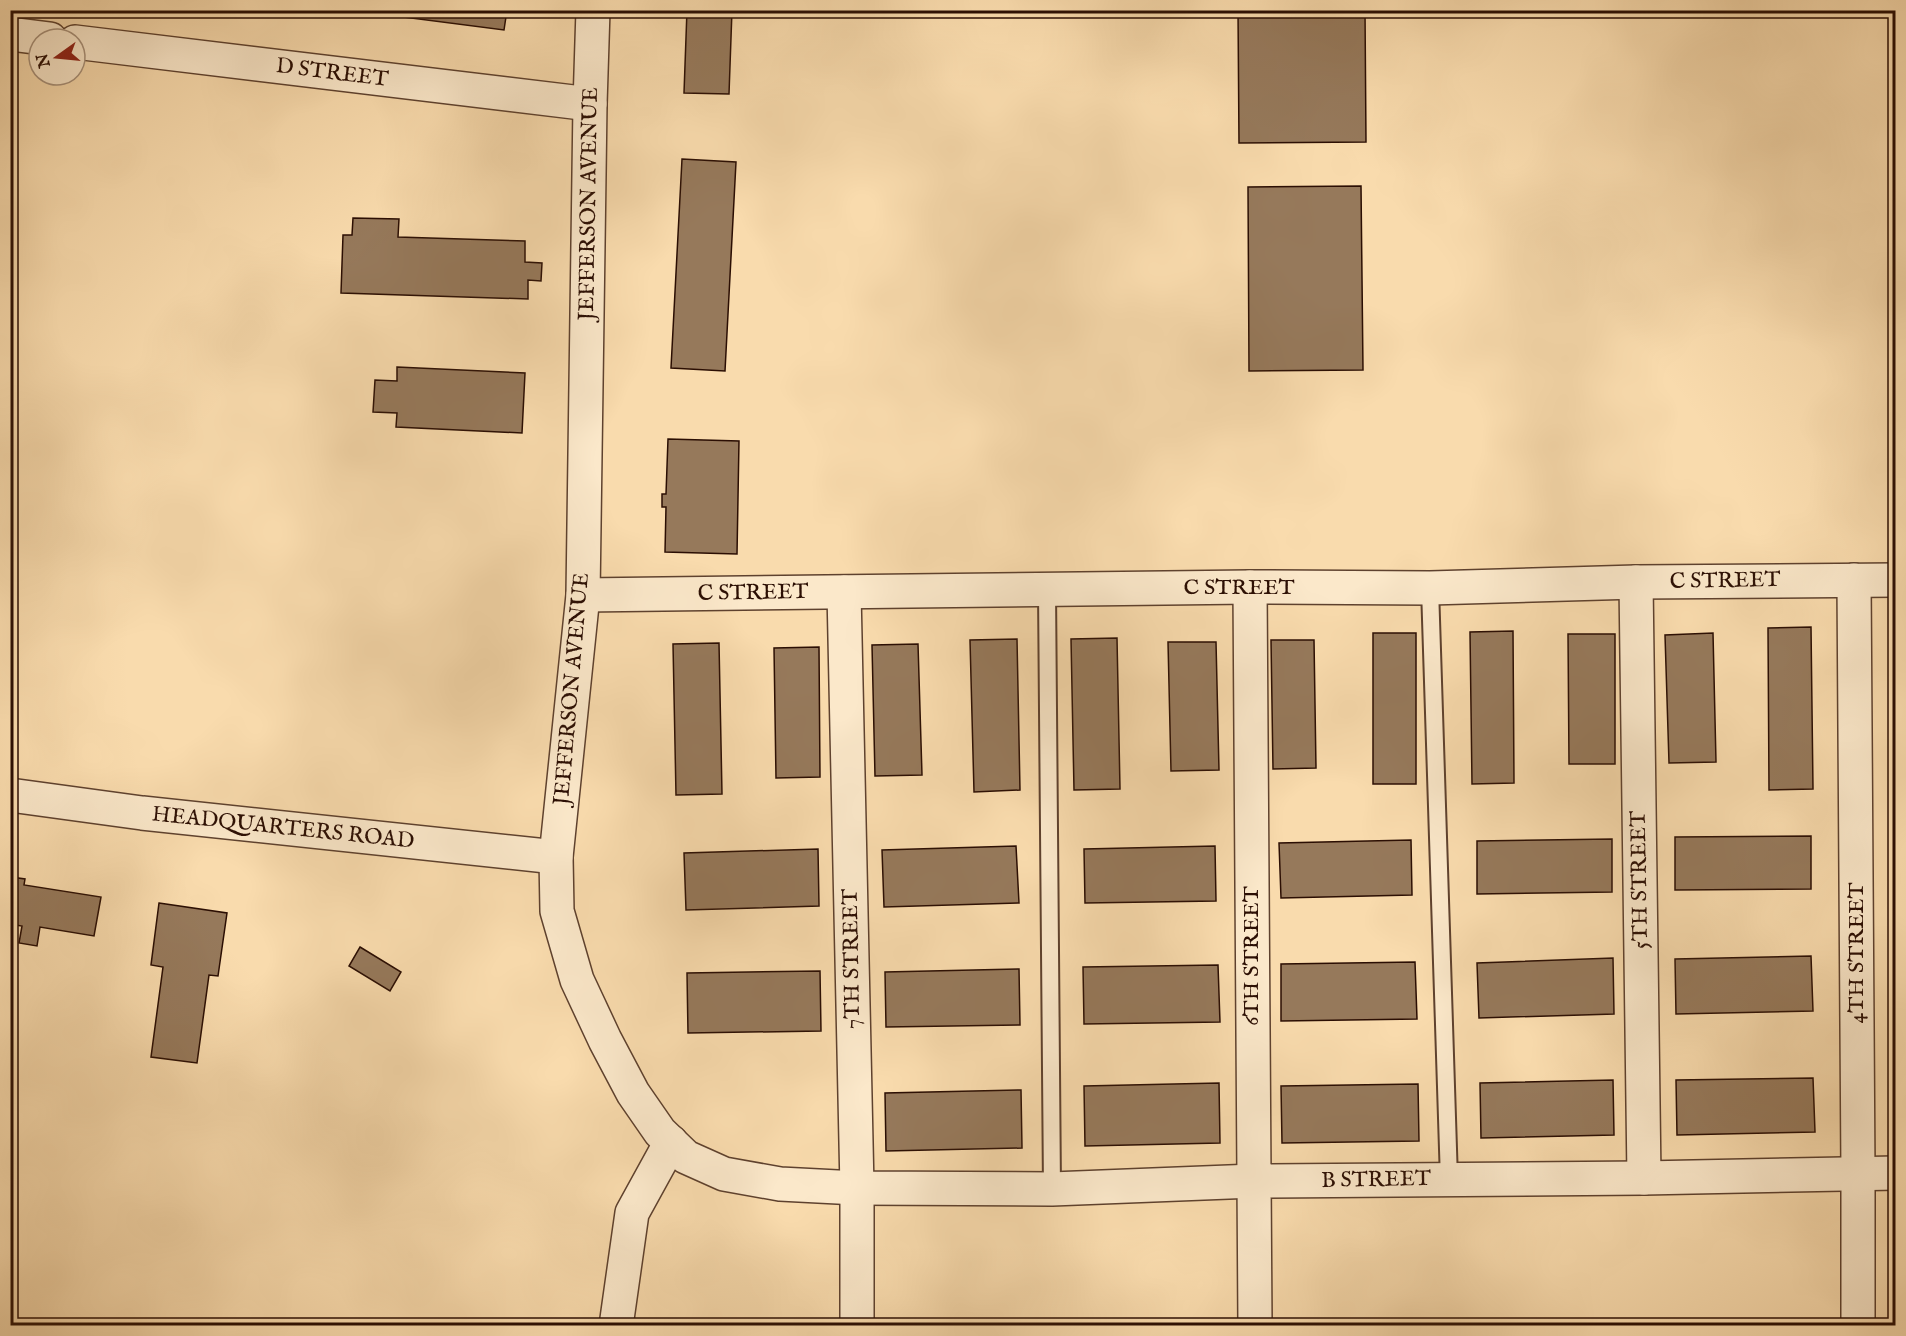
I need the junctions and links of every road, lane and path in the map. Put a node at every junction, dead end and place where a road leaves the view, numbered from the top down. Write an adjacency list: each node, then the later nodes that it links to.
1 (593, 10): 5 (street, JEFFERSON AVENUE)
2 (10, 34): 3 (street)
3 (27, 36)
4 (87, 43): 5 (street, D STREET)
5 (590, 104): 13 (street, JEFFERSON AVENUE)
6 (1896, 579): 7 (street, C STREET)
7 (1854, 580): 8 (street, C STREET); 17 (street, 4TH STREET)
8 (1636, 582): 10 (street, C STREET); 19 (street, 5TH STREET)
9 (1250, 587): 10 (street, C STREET); 11 (street, C STREET); 21 (street, 6TH STREET)
10 (1430, 588): 20 (lane)
11 (1047, 590): 12 (street, C STREET); 23 (lane)
12 (844, 592): 13 (street, C STREET); 22 (street, 7TH STREET)
13 (583, 595): 15 (street, JEFFERSON AVENUE)
14 (10, 795): 15 (street, HEADQUARTERS ROAD)
15 (556, 857): 16 (street, JEFFERSON AVENUE)
16 (671, 1142): 22 (street, JEFFERSON AVENUE); 24 (street)
17 (1858, 1173): 18 (street, B STREET); 19 (street, B STREET); 27 (street, 4TH STREET)
18 (1896, 1173)
19 (1644, 1178): 20 (street, B STREET)
20 (1449, 1180): 21 (street, B STREET)
21 (1254, 1181): 23 (street, B STREET); 26 (street, 6TH STREET)
22 (856, 1188): 23 (street, B STREET); 25 (street, 7TH STREET)
23 (1052, 1189)
24 (616, 1326)
25 (856, 1326)
26 (1255, 1326)
27 (1858, 1326)

